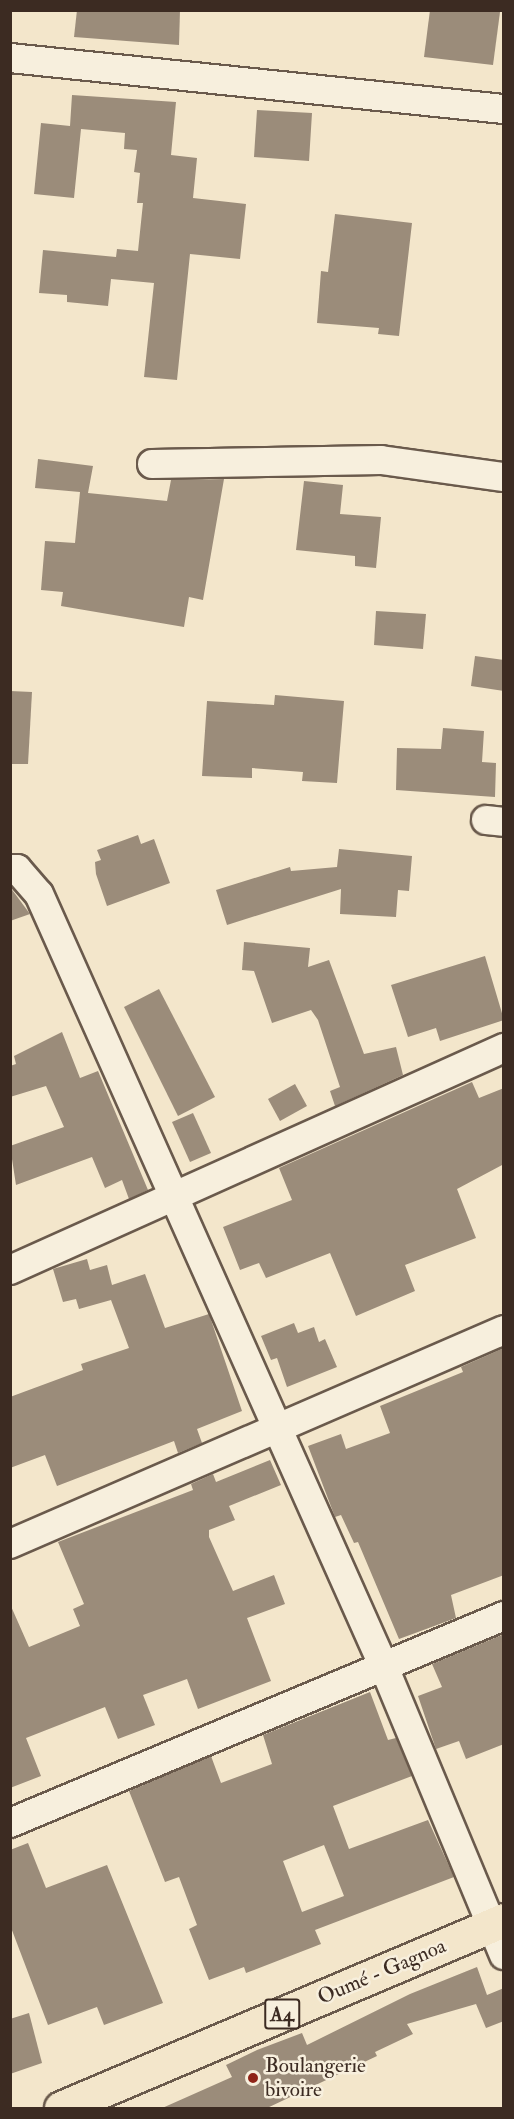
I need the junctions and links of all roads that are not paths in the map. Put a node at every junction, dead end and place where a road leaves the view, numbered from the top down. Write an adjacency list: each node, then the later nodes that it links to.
1 (10, 58): 2 (street)
2 (504, 109)
3 (152, 464): 4 (street)
4 (504, 477)
5 (10, 869): 7 (street)
6 (504, 1047): 7 (street)
7 (174, 1194): 8 (street); 10 (street)
8 (10, 1270)
9 (504, 1330): 10 (street)
10 (274, 1428): 11 (street); 13 (street)
11 (10, 1545)
12 (504, 1616): 13 (street)
13 (384, 1667): 14 (street); 15 (street)
14 (10, 1823)
15 (497, 1923): 16 (street); 17 (main road, Oumé - Gagnoa / A4)
16 (504, 1956)
17 (61, 2109)

